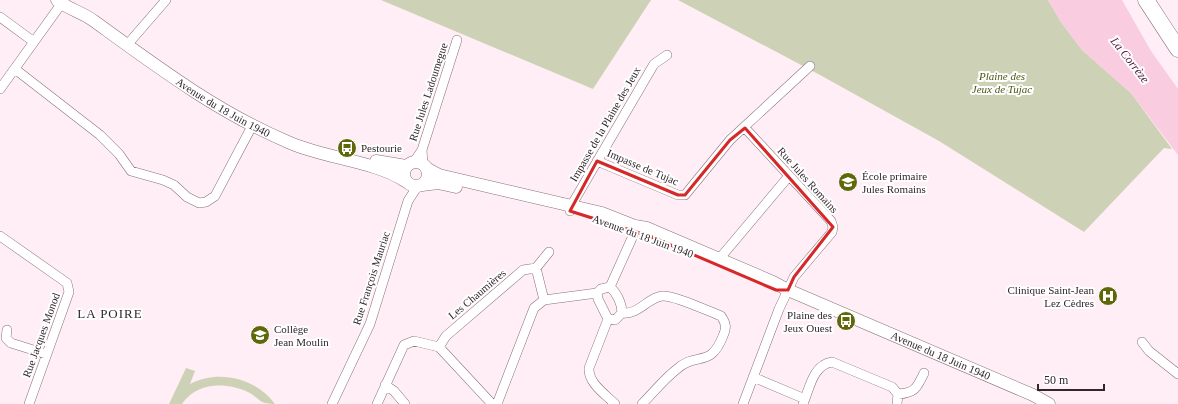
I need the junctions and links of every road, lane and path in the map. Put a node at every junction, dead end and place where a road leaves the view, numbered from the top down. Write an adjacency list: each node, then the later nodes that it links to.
1 (166, 0): 7 (street)
2 (1146, 0): 8 (highway)
3 (64, 1): 6 (street); 7 (street, Avenue du 18 Juin 1940)
4 (0, 17): 6 (street)
5 (457, 40): 16 (street, Rue Jules Ladoumegue)
6 (34, 42): 11 (street)
7 (129, 42): 13 (street, Avenue du 18 Juin 1940); 16 (street, Avenue du 18 Juin 1940)
8 (1178, 49)
9 (667, 55): 15 (street, Impasse de la Plaine des Jeux)
10 (810, 66): 14 (street)
11 (15, 69): 12 (street); 13 (street)
12 (0, 89)
13 (252, 126): 18 (street, Avenue du 18 Juin 1940)
14 (745, 128): 15 (street, Impasse de Tujac); 17 (street, Rue Jules Romains)
15 (597, 161): 19 (street, Impasse de la Plaine des Jeux)
16 (417, 165): 18 (street); 18 (street); 19 (street, Avenue du 18 Juin 1940)
17 (789, 176): 23 (street); 26 (street, Rue Jules Romains)
18 (413, 184): 19 (street, Avenue du 18 Juin 1940); 42 (street, Rue François Mauriac)
19 (571, 208): 20 (street, Avenue du 18 Juin 1940)
20 (634, 230): 23 (street, Avenue du 18 Juin 1940); 25 (street); 26 (street, Avenue du 18 Juin 1940)
21 (0, 236): 34 (street, Rue Jacques Monod)
22 (549, 252): 24 (street)
23 (720, 258): 26 (street, Avenue du 18 Juin 1940)
24 (536, 268): 28 (street); 33 (street, Les Chaumières)
25 (610, 287): 27 (street); 29 (street)
26 (788, 290): 37 (street); 50 (street, Avenue du 18 Juin 1940)
27 (597, 293): 28 (street); 30 (street)
28 (544, 300): 46 (street)
29 (622, 313): 30 (street); 48 (street)
30 (608, 319): 47 (street)
31 (8, 330): 34 (street)
32 (1142, 342): 36 (street)
33 (440, 347): 38 (street); 45 (street)
34 (46, 354): 41 (street, Rue Jacques Monod)
35 (924, 374): 39 (street)
36 (1178, 374)
37 (753, 377): 40 (street); 49 (street)
38 (385, 385): 43 (street); 44 (street)
39 (898, 399): 40 (street)
40 (804, 401)
41 (29, 404)
42 (332, 404)
43 (377, 404)
44 (405, 404)
45 (492, 404)
46 (497, 404)
47 (615, 404)
48 (642, 404)
49 (743, 404)
50 (1049, 404)

